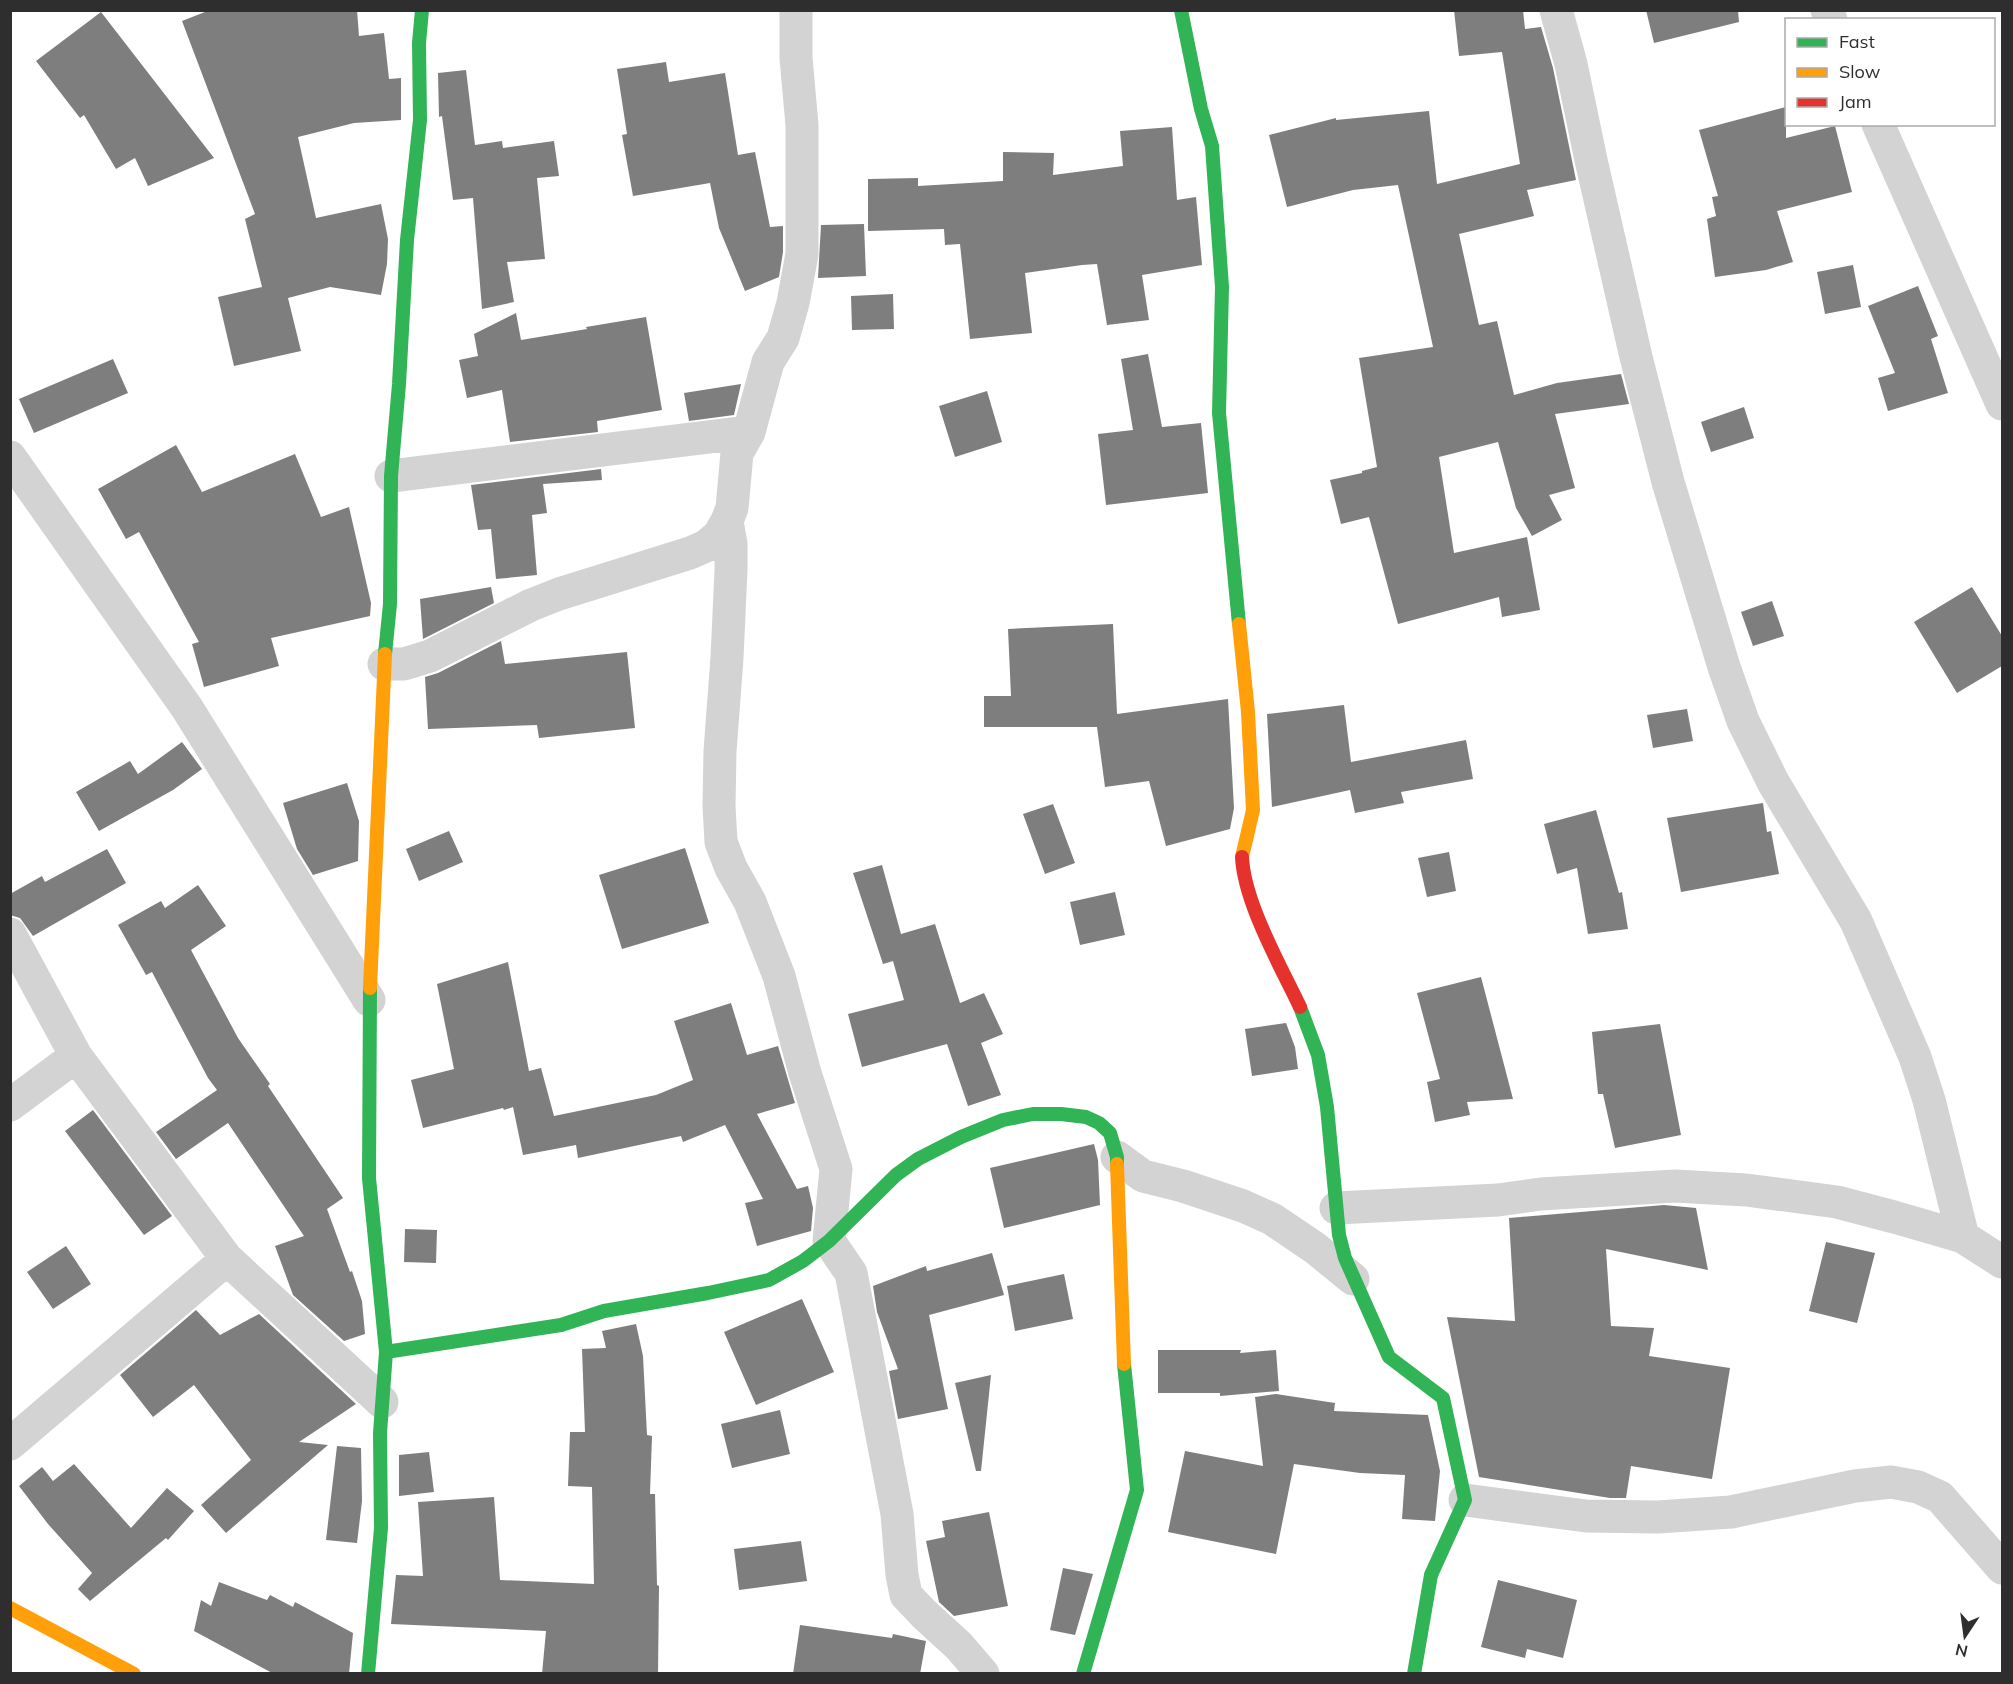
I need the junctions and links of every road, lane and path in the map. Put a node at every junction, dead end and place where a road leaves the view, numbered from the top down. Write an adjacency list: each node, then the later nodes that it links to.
1 (422, 10): 9 (main road)
2 (796, 10): 7 (street)
3 (1180, 10): 17 (main road)
4 (1556, 10): 18 (street)
5 (1879, 126): 6 (street)
6 (2002, 404)
7 (749, 432): 9 (street); 10 (street)
8 (10, 457): 13 (street)
9 (391, 476): 11 (main road)
10 (727, 521): 11 (street); 19 (street)
11 (384, 664): 13 (main road)
12 (10, 934): 14 (street)
13 (369, 1000): 23 (main road)
14 (76, 1056): 15 (street); 20 (street)
15 (10, 1105)
16 (1117, 1157): 19 (main road); 22 (street); 32 (main road)
17 (1336, 1208): 18 (street); 22 (main road)
18 (1964, 1237): 21 (street)
19 (829, 1241): 23 (main road); 31 (street)
20 (227, 1259): 24 (street); 25 (street)
21 (2002, 1262)
22 (1353, 1279): 26 (main road)
23 (386, 1352): 24 (main road)
24 (381, 1402): 30 (main road)
25 (10, 1444)
26 (1465, 1500): 27 (street); 33 (main road)
27 (2002, 1568)
28 (10, 1608): 29 (main road)
29 (134, 1674)
30 (369, 1674)
31 (983, 1674)
32 (1083, 1674)
33 (1414, 1674)

